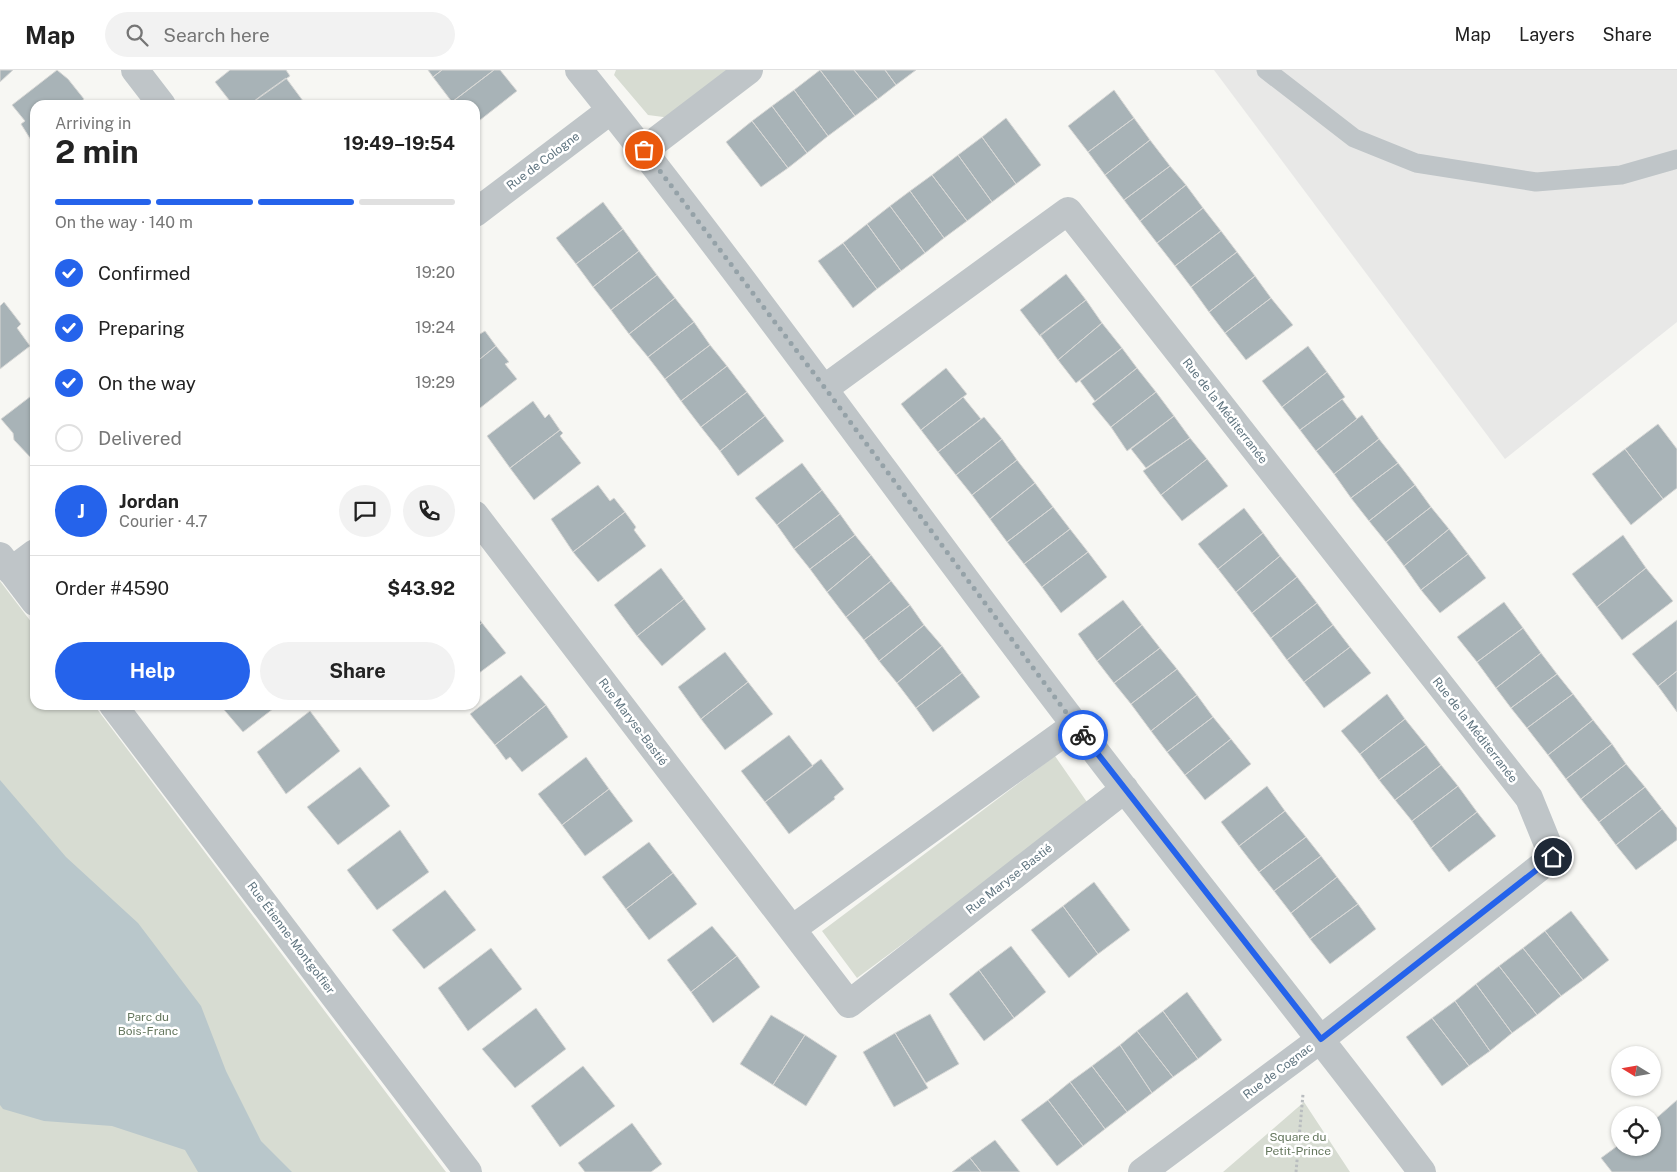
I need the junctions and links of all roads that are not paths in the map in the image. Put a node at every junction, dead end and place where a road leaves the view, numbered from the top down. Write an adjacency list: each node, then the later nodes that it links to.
1 (135, 70): 5 (street)
2 (579, 70): 6 (street)
3 (749, 70): 7 (street)
4 (1266, 70): 8 (lane)
5 (158, 100)
6 (611, 110): 7 (street); 9 (street, Rue de Cologne)
7 (644, 150): 10 (street)
8 (1677, 159)
9 (480, 210)
10 (825, 388): 16 (street); 18 (street, Rue de la Méditerranée)
11 (480, 522): 19 (street, Rue Maryse-Bastié)
12 (30, 555): 13 (street)
13 (6, 564): 14 (street)
14 (30, 595)
15 (117, 710): 21 (street, Rue Étienne-Montgolfier)
16 (1075, 725): 17 (street); 19 (street)
17 (1125, 789): 19 (street, Rue Maryse-Bastié); 20 (street)
18 (1553, 857): 20 (street, Rue de Cognac)
19 (792, 929)
20 (1321, 1039): 22 (street, Rue de Cognac); 23 (street)
21 (468, 1172)
22 (1142, 1172)
23 (1422, 1172)

